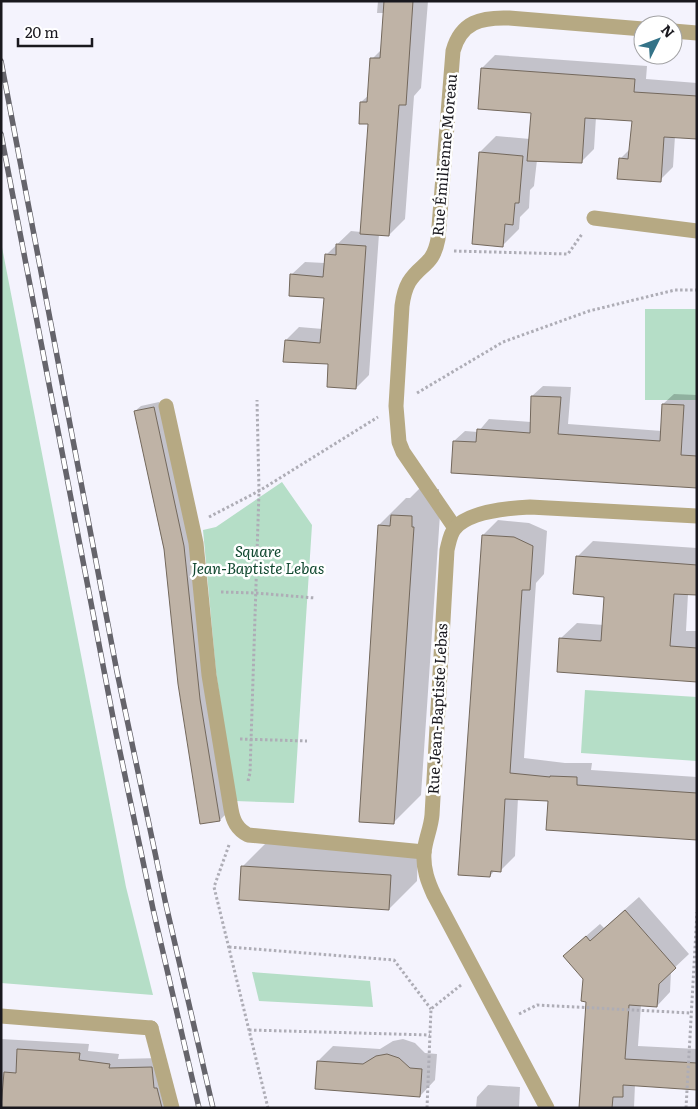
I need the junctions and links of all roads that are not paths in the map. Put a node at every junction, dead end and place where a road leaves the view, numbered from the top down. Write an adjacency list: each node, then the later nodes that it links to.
1 (633, 28): 8 (street, Rue Émilienne Moreau)
2 (683, 32): 3 (street)
3 (697, 33)
4 (594, 218): 5 (street)
5 (697, 230)
6 (166, 406): 9 (street)
7 (697, 516): 8 (street)
8 (455, 528): 9 (street, Rue Jean-Baptiste Lebas)
9 (424, 852): 12 (street, Rue Jean-Baptiste Lebas)
10 (1, 1016): 11 (street)
11 (172, 1108)
12 (547, 1108)

